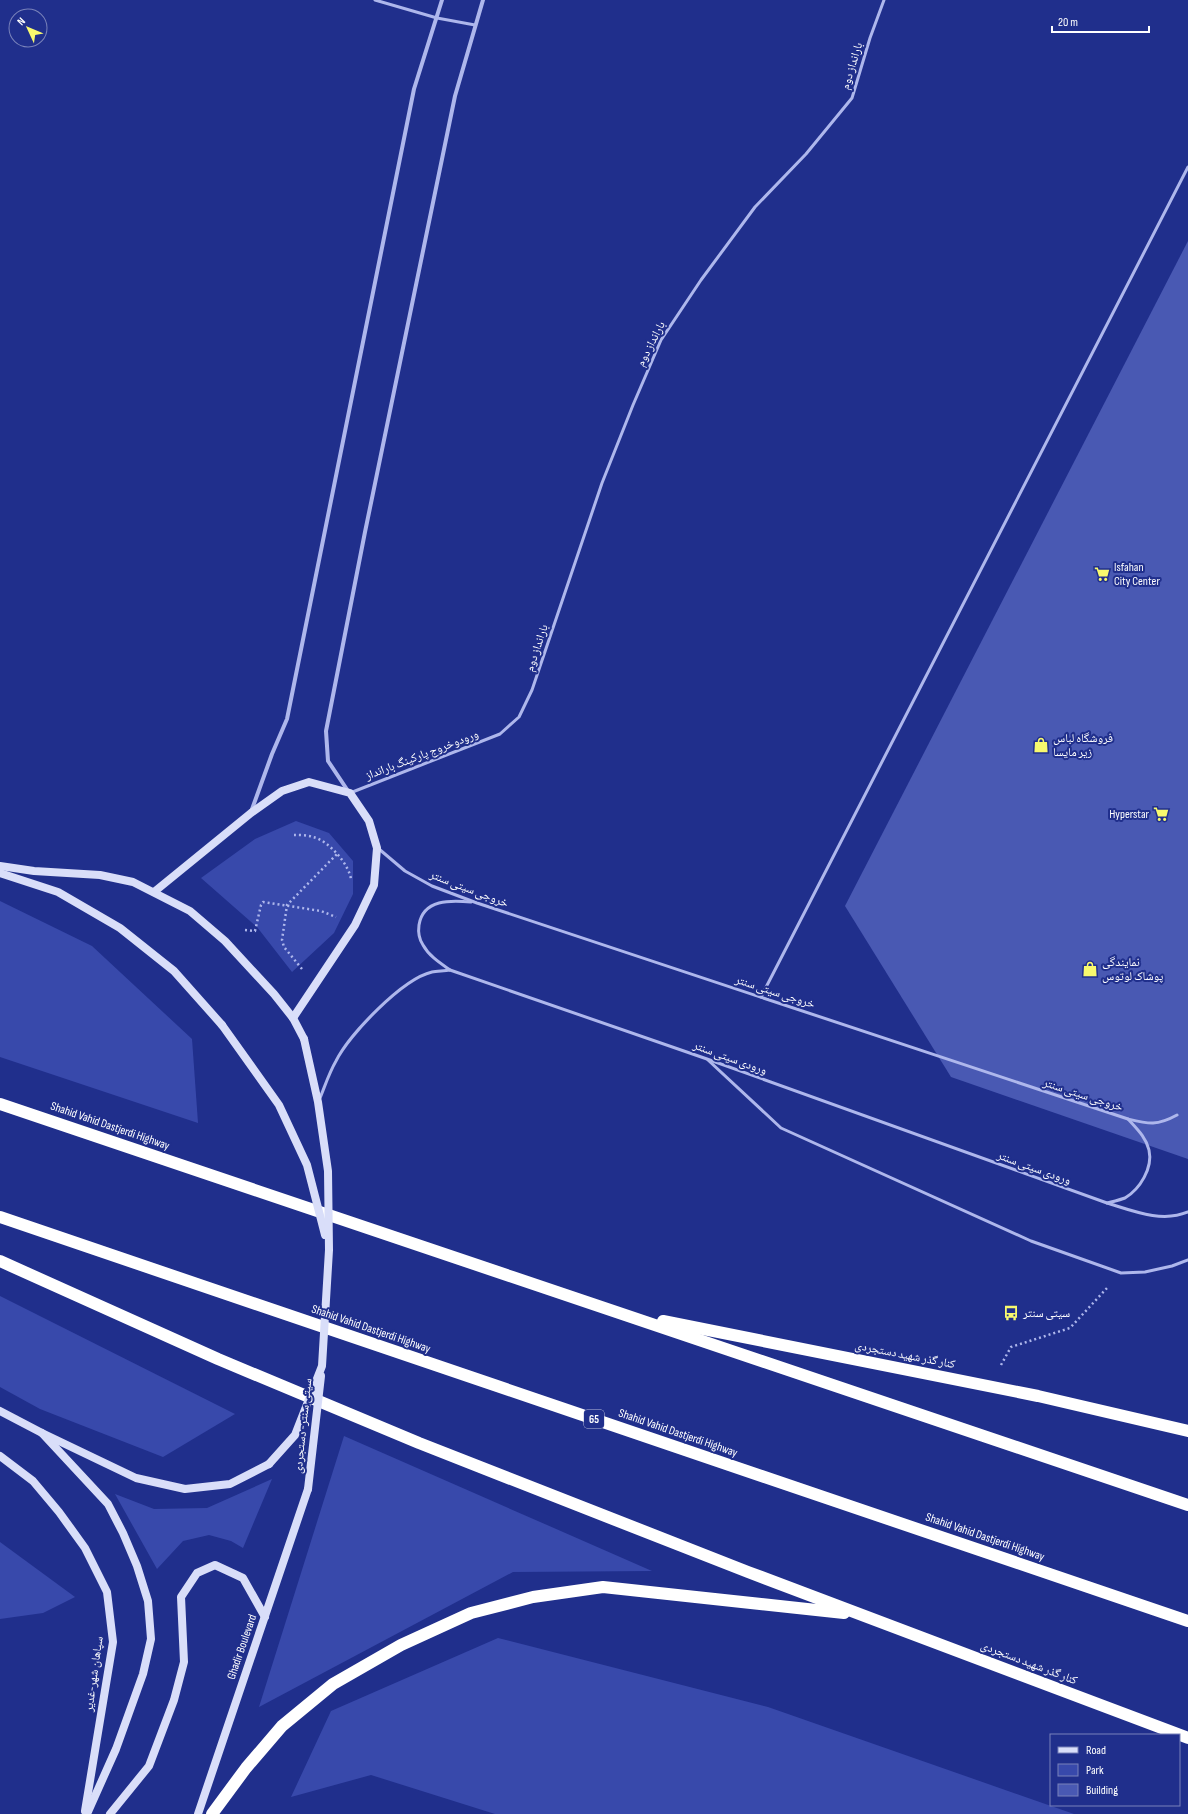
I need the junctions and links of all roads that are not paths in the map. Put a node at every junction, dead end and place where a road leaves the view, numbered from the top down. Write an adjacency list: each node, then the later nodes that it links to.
1 (375, 0): 5 (lane)
2 (442, 0): 5 (street)
3 (483, 0): 6 (street)
4 (884, 0): 8 (lane, بارانداز دوم)
5 (437, 18): 6 (lane); 10 (street)
6 (474, 25): 9 (street)
7 (1188, 167): 17 (lane)
8 (500, 734): 9 (lane, ورودوخروج پارکینگ بارانداز)
9 (350, 793): 10 (main road); 11 (main road)
10 (251, 812): 14 (main road)
11 (377, 848): 15 (lane, خروجی سیتی سنتر); 18 (main road)
12 (0, 866): 14 (main road)
13 (0, 873): 27 (main road, bridge)
14 (154, 892): 18 (main road)
15 (477, 903): 16 (lane); 17 (lane, خروجی سیتی سنتر)
16 (450, 970): 19 (lane, ورودی سیتی سنتر); 20 (lane, ورودی سیتی سنتر)
17 (761, 997): 23 (lane, خروجی سیتی سنتر)
18 (293, 1018): 20 (main road, bridge)
19 (707, 1059): 24 (lane, ورودی سیتی سنتر); 28 (lane)
20 (318, 1102): 27 (main road, bridge)
21 (0, 1104): 30 (highway, Shahid Vahid Dastjerdi Highway)
22 (1177, 1114): 23 (lane, خروجی سیتی سنتر)
23 (1128, 1119): 24 (lane)
24 (1107, 1203): 25 (lane, ورودی سیتی سنتر)
25 (1188, 1212)
26 (0, 1217): 40 (highway, Shahid Vahid Dastjerdi Highway / 65)
27 (329, 1250): 31 (main road, bridge)
28 (1188, 1260)
29 (0, 1261): 38 (highway)
30 (615, 1312): 33 (highway, کنار گذر شهید دستجردی); 37 (highway, Shahid Vahid Dastjerdi Highway)
31 (322, 1366): 34 (main road, bridge); 36 (main road, سیتی سنتر- دستجردی, bridge)
32 (0, 1411): 34 (main road)
33 (1188, 1431)
34 (42, 1433): 42 (main road)
35 (0, 1456): 42 (main road, سپاهان شهر-غدیر)
36 (308, 1489): 39 (main road, Ghadir Boulevard)
37 (1188, 1505)
38 (861, 1615): 41 (highway, کنار گذر شهید دستجردی); 45 (highway)
39 (265, 1618): 43 (main road); 44 (main road, Ghadir Boulevard)
40 (1188, 1621)
41 (1177, 1734)
42 (86, 1814)
43 (110, 1814)
44 (198, 1814)
45 (212, 1814)

